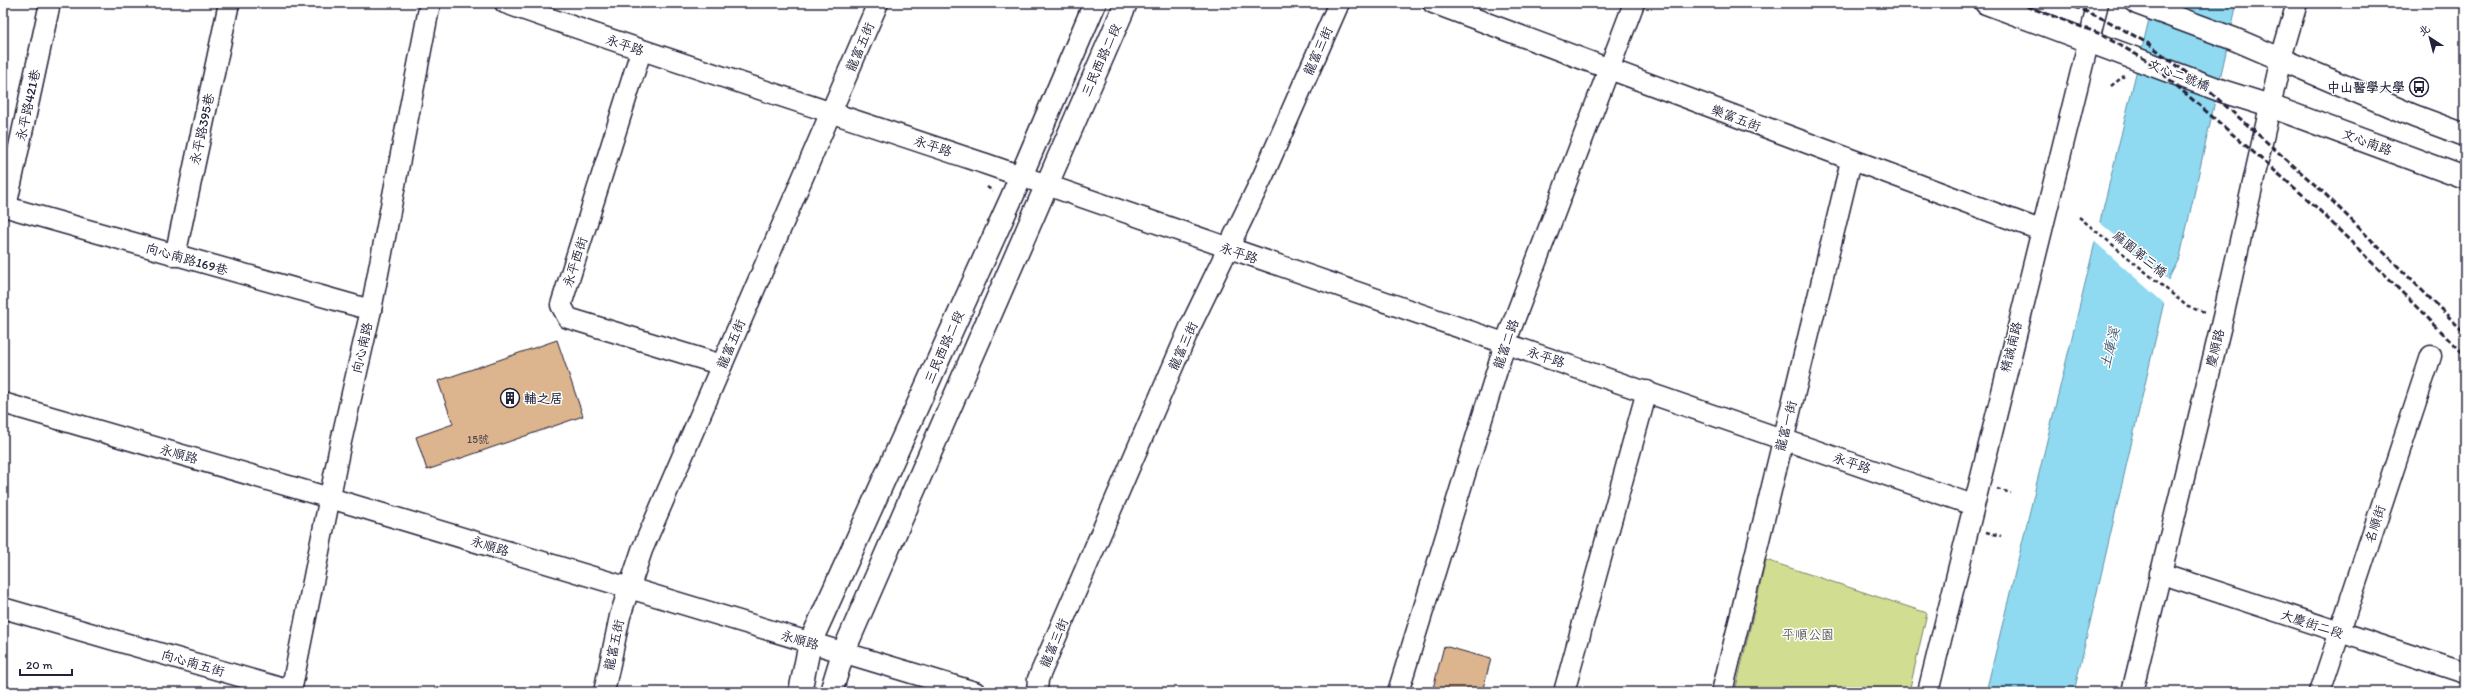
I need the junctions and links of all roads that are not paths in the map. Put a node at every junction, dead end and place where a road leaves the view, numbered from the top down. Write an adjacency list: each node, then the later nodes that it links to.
1 (50, 3): 26 (street, 永平路421巷)
2 (229, 3): 29 (street, 永平路395巷)
3 (430, 3): 30 (street, 向心南路)
4 (505, 3): 16 (street, 永平路)
5 (878, 3): 20 (street, 龍富五街)
6 (1095, 3): 23 (street, 三民西路二段)
7 (1126, 3): 25 (street, 三民西路二段)
8 (1339, 3): 28 (street, 龍富三街)
9 (1432, 3): 18 (street, 樂富五街)
10 (1634, 3): 18 (street, 龍富二路)
11 (1986, 3): 15 (street)
12 (2098, 3): 15 (street, 精誠南路)
13 (2137, 3): 17 (street)
14 (2297, 3): 17 (street, 慶順路)
15 (2089, 41): 19 (street, 文心二號橋); 27 (street, 精誠南路)
16 (641, 51): 20 (street, 永平路); 33 (street, 永平西街)
17 (2281, 58): 19 (street, 慶順路); 21 (street)
18 (1609, 70): 22 (street, 樂富五街); 31 (street, 龍富二路)
19 (2270, 106): 24 (street, 文心南路); 39 (street, 慶順路)
20 (832, 112): 23 (street, 永平路); 33 (street, 龍富五街)
21 (2465, 135)
22 (1851, 161): 27 (street, 樂富五街); 36 (street, 龍富一街)
23 (1020, 176): 25 (street, 永平路); 43 (street, 三民西路二段)
24 (2465, 178)
25 (1045, 186): 28 (street, 永平路); 44 (street, 三民西路二段)
26 (5, 207): 29 (street, 向心南路169巷)
27 (2040, 230): 38 (street, 精誠南路)
28 (1227, 249): 31 (street, 永平路); 51 (street, 龍富三街)
29 (176, 256): 30 (street, 向心南路169巷)
30 (371, 310): 37 (street, 向心南路)
31 (1505, 344): 34 (street, 永平路); 52 (street, 龍富二路)
32 (2431, 356): 42 (street, 名順街)
33 (722, 365): 40 (street, 龍富五街)
34 (1647, 392): 36 (street, 永平路); 53 (street)
35 (3, 403): 37 (street, 永順路)
36 (1783, 439): 38 (street, 永平路); 54 (street, 龍富一街)
37 (330, 498): 40 (street, 永順路); 46 (street, 向心南路)
38 (1973, 505): 55 (street, 精誠南路)
39 (2160, 573): 42 (street, 大慶街二段); 56 (street, 慶順路)
40 (630, 589): 43 (street, 永順路); 47 (street, 龍富五街)
41 (3, 608): 46 (street, 向心南五街)
42 (2339, 633): 45 (street, 大慶街二段); 57 (street, 名順街)
43 (810, 643): 44 (street, 永順路); 48 (street, 三民西路二段)
44 (843, 653): 49 (street, 三民西路二段); 50 (street, 永順路)
45 (2465, 672)
46 (291, 691)
47 (604, 692)
48 (800, 692)
49 (831, 692)
50 (975, 692)
51 (1036, 692)
52 (1398, 692)
53 (1564, 692)
54 (1722, 692)
55 (1928, 692)
56 (2132, 692)
57 (2320, 692)

